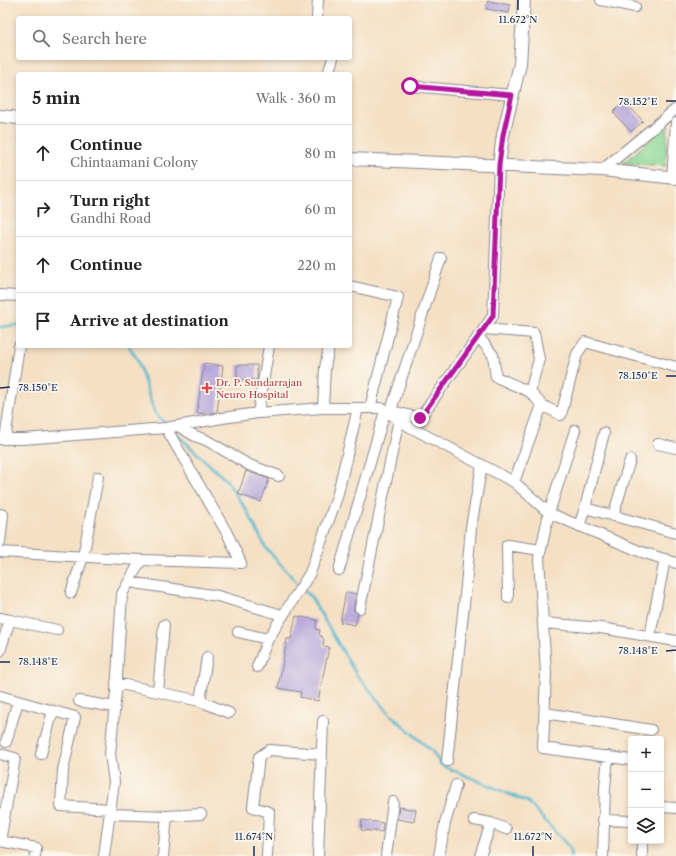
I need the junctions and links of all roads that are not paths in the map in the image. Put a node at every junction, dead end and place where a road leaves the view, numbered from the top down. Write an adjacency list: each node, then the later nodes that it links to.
1 (318, 0): 5 (street)
2 (524, 0): 9 (street)
3 (602, 0): 4 (street)
4 (635, 7)
5 (317, 16)
6 (333, 60): 7 (street)
7 (329, 72)
8 (410, 86): 9 (street)
9 (512, 95): 15 (street)
10 (676, 109): 16 (street)
11 (0, 116): 12 (street)
12 (16, 118)
13 (676, 123): 17 (street)
14 (352, 159): 15 (street)
15 (499, 165): 16 (street); 22 (street)
16 (602, 170): 17 (street)
17 (674, 178)
18 (441, 258): 32 (street)
19 (352, 286): 31 (street)
20 (0, 295): 21 (street)
21 (16, 296)
22 (481, 333): 27 (street); 27 (street); 32 (street)
23 (19, 348): 38 (street)
24 (269, 348): 33 (street)
25 (329, 348): 29 (street)
26 (676, 368): 28 (street)
27 (530, 392): 28 (street)
28 (542, 405): 45 (street)
29 (323, 408): 30 (street); 33 (street)
30 (358, 408): 31 (street); 64 (street)
31 (370, 408): 32 (street)
32 (385, 410): 34 (street); 59 (street)
33 (258, 413): 35 (street)
34 (398, 419): 42 (street); 63 (street)
35 (171, 427): 38 (street); 43 (street); 57 (street)
36 (575, 430): 47 (street)
37 (604, 433): 46 (street)
38 (2, 439)
39 (658, 444): 40 (street)
40 (676, 448)
41 (630, 460): 49 (street)
42 (482, 465): 45 (street); 94 (street)
43 (279, 476)
44 (98, 477): 55 (street)
45 (514, 482): 47 (street)
46 (585, 508): 49 (street); 50 (street)
47 (549, 513): 50 (street); 53 (street)
48 (0, 514): 52 (street)
49 (613, 516): 51 (street)
50 (579, 526): 56 (street)
51 (676, 533)
52 (0, 542)
53 (541, 550): 62 (street); 66 (street)
54 (0, 552): 55 (street)
55 (83, 557): 57 (street); 61 (street)
56 (665, 559): 58 (street); 70 (street)
57 (141, 560): 60 (street)
58 (676, 563)
59 (339, 570)
60 (129, 582): 64 (street); 76 (street)
61 (71, 593)
62 (508, 598)
63 (360, 608)
64 (282, 615): 71 (street)
65 (5, 619): 68 (street); 73 (street)
66 (543, 623): 70 (street); 85 (street)
67 (164, 625): 77 (street)
68 (57, 630)
69 (238, 632): 71 (street)
70 (650, 636): 72 (street)
71 (268, 639): 75 (street)
72 (676, 641)
73 (0, 651)
74 (207, 657): 81 (street)
75 (257, 667)
76 (116, 683): 77 (street); 82 (street)
77 (158, 692): 81 (street)
78 (0, 696): 79 (street)
79 (18, 701): 83 (street); 88 (street)
80 (79, 701): 82 (street)
81 (200, 701): 84 (street)
82 (114, 707): 99 (street)
83 (53, 711): 90 (street); 99 (street)
84 (229, 713)
85 (545, 713): 87 (street); 92 (street)
86 (323, 721): 91 (street)
87 (651, 730)
88 (6, 742)
89 (0, 754): 107 (street)
90 (41, 754)
91 (322, 754): 112 (street); 113 (street)
92 (608, 756): 93 (street); 103 (street)
93 (628, 759)
94 (447, 761)
95 (456, 786): 115 (street)
96 (393, 802): 114 (street)
97 (664, 807): 98 (street)
98 (676, 808)
99 (111, 811): 101 (street); 110 (street)
100 (200, 814): 101 (street)
101 (167, 816): 111 (street)
102 (474, 820): 105 (street)
103 (603, 820): 104 (street); 117 (street)
104 (628, 821)
105 (491, 823): 106 (street); 116 (street)
106 (506, 830)
107 (0, 841): 109 (street)
108 (642, 844): 118 (street)
109 (35, 856)
110 (104, 856)
111 (163, 856)
112 (266, 856)
113 (318, 856)
114 (386, 856)
115 (439, 856)
116 (480, 856)
117 (603, 856)
118 (642, 856)

